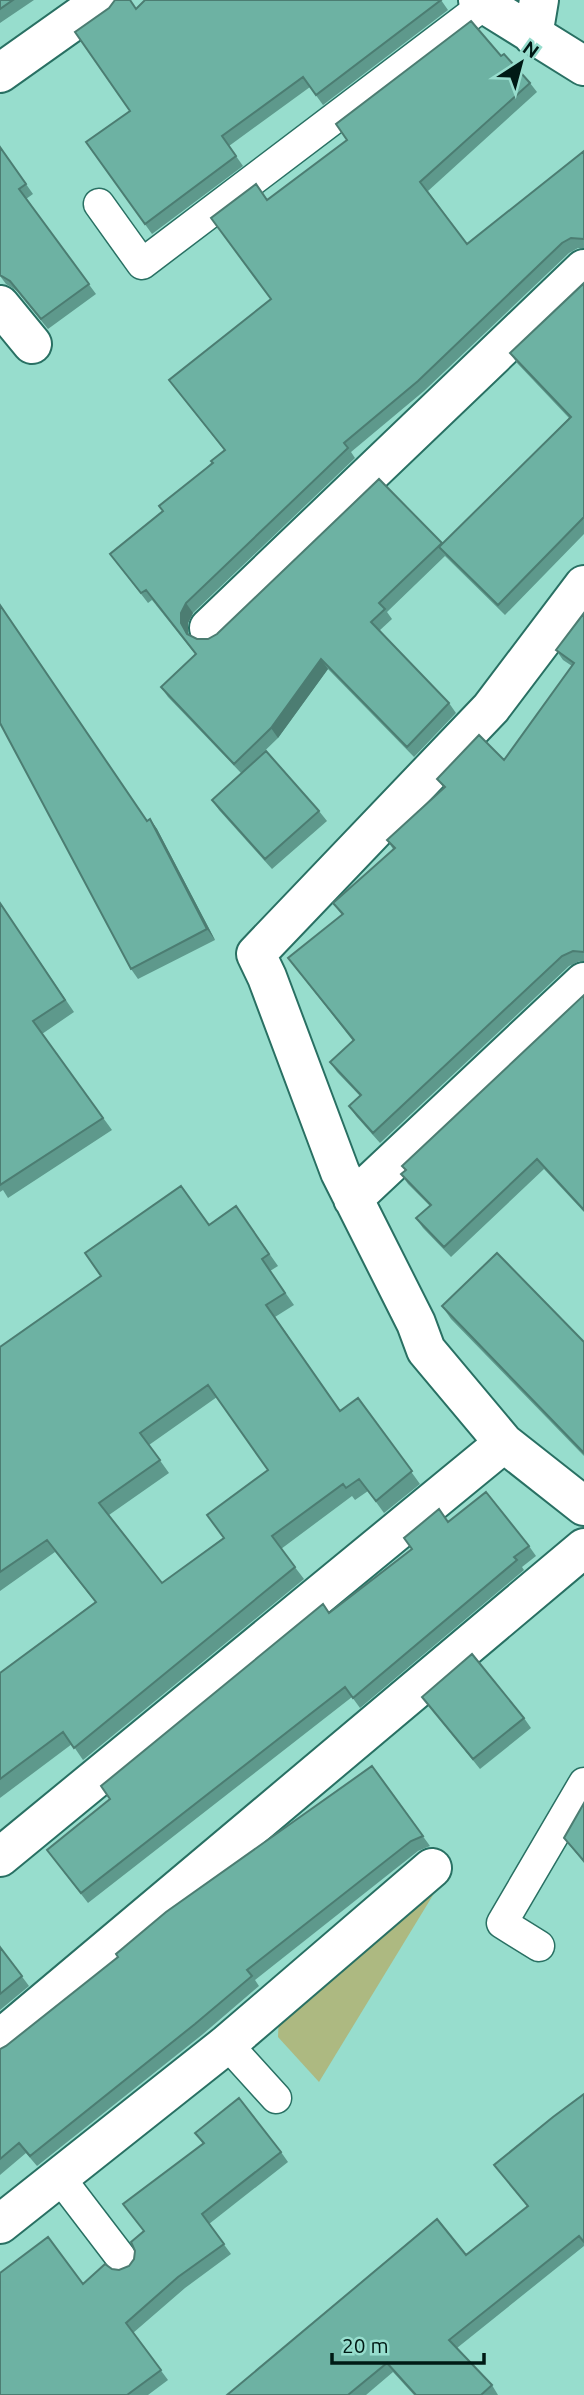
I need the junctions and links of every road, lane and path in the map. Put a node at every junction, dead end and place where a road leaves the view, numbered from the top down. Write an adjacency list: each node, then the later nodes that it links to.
1 (103, 0): 5 (street)
2 (481, 2): 3 (street); 6 (lane)
3 (536, 18): 4 (street)
4 (584, 66)
5 (0, 73)
6 (99, 204)
7 (584, 269): 11 (street)
8 (0, 306): 9 (street)
9 (32, 344)
10 (584, 585): 13 (street)
11 (209, 628)
12 (584, 982): 13 (street)
13 (353, 1199): 14 (street)
14 (504, 1443): 15 (street); 18 (street)
15 (584, 1506)
16 (584, 1548): 21 (street)
17 (584, 1783): 20 (lane)
18 (0, 1857)
19 (432, 1868): 22 (street)
20 (540, 1945)
21 (0, 2039)
22 (226, 2044): 23 (lane); 24 (street)
23 (276, 2098)
24 (60, 2178): 25 (street); 26 (lane)
25 (0, 2224)
26 (125, 2263)

